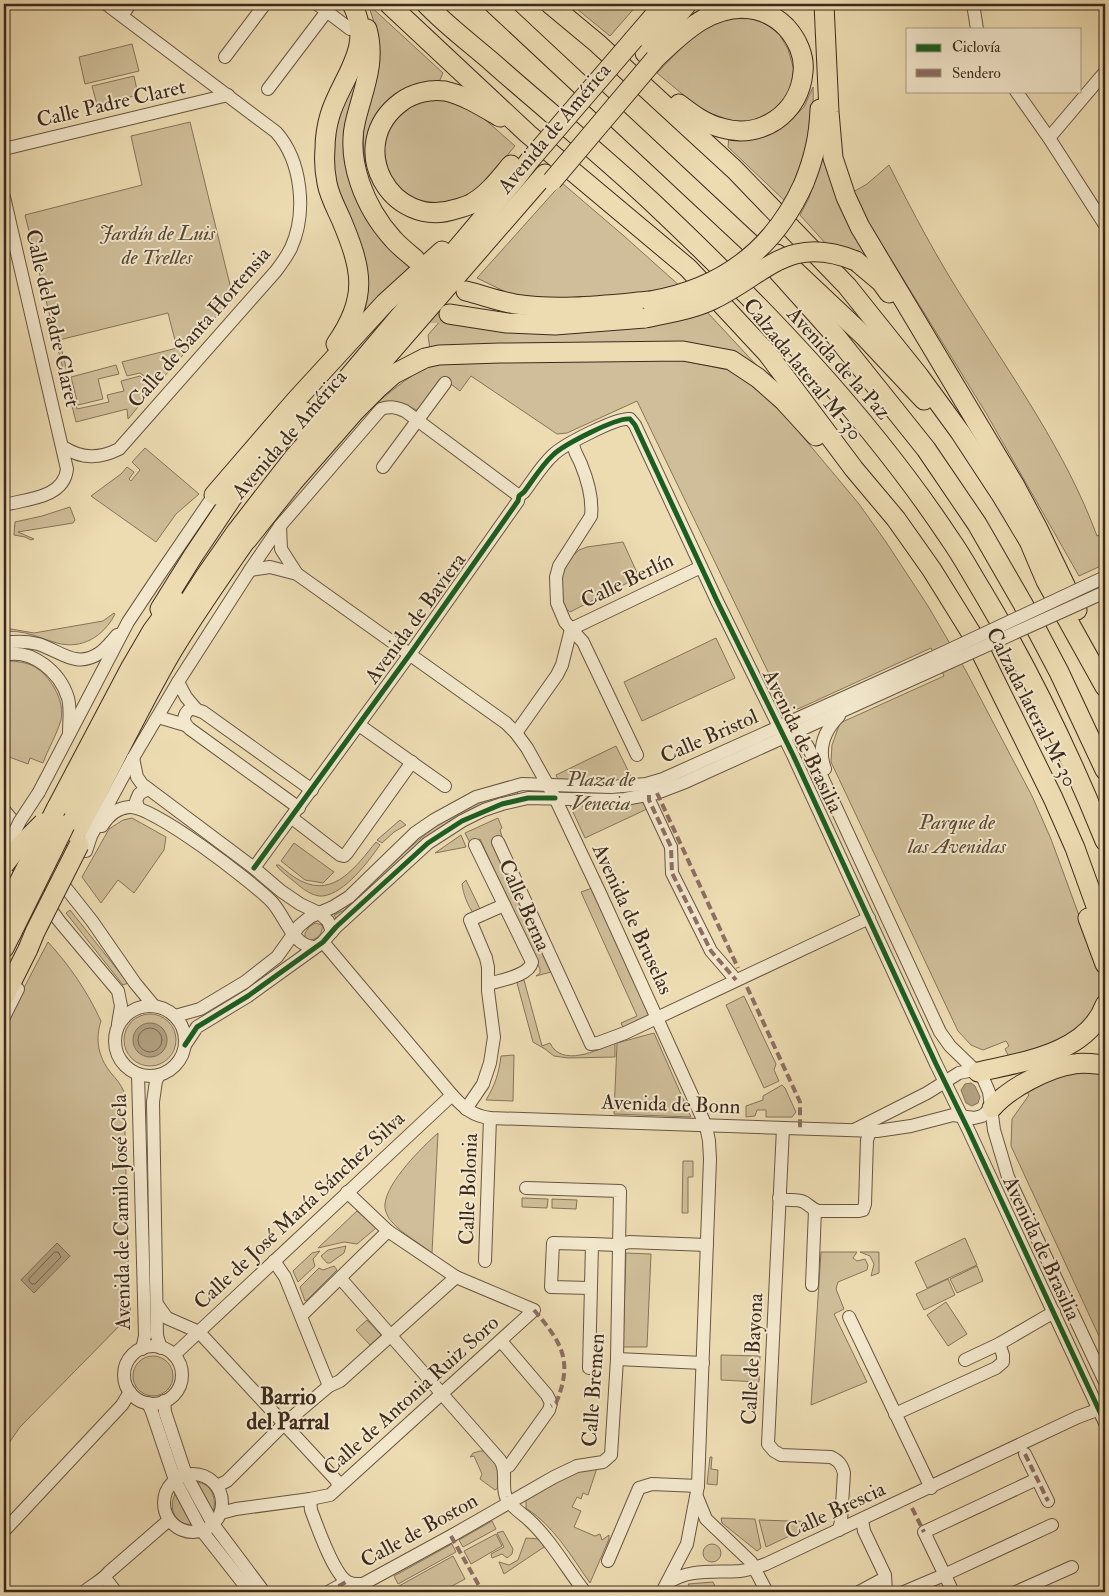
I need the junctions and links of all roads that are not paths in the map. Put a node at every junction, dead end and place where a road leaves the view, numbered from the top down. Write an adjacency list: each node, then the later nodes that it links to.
1 (106, 4): 16 (street, Calle de Santa Hortensia)
2 (130, 4): 16 (street)
3 (265, 4): 21 (street)
4 (352, 4): 39 (highway)
5 (360, 4): 33 (highway)
6 (391, 4): 29 (highway, Calzada lateral M-30)
7 (426, 4): 96 (highway, Avenida de la Paz)
8 (494, 4): 22 (highway, Avenida de la Paz)
9 (550, 4): 19 (highway)
10 (664, 4): 29 (highway, bridge)
11 (687, 4): 20 (highway, Avenida de América)
12 (708, 4): 20 (highway)
13 (973, 4): 17 (street)
14 (322, 7): 18 (street); 24 (street)
15 (817, 9): 35 (highway, bridge); 41 (highway)
16 (120, 13): 26 (street, Calle de Santa Hortensia)
17 (977, 28)
18 (350, 29)
19 (597, 43): 20 (highway); 59 (highway)
20 (651, 56): 30 (highway, Avenida de América, bridge); 30 (highway, Avenida de América)
21 (225, 57)
22 (557, 63): 59 (highway); 84 (highway, Avenida de la Paz)
23 (1105, 72): 27 (street)
24 (268, 89)
25 (1017, 92): 27 (street)
26 (228, 96): 28 (street, Calle Padre Claret); 45 (street, Calle de Santa Hortensia)
27 (1049, 138): 32 (street)
28 (4, 149)
29 (526, 153): 29 (highway); 39 (highway); 47 (highway, Calzada lateral M-30); 63 (highway, Avenida de América)
30 (548, 177): 40 (highway, Avenida de América)
31 (4, 197): 45 (street, Calle del Padre Claret)
32 (1105, 225)
33 (415, 259)
34 (466, 291): 35 (highway)
35 (647, 309): 36 (highway); 41 (highway, bridge)
36 (449, 314)
37 (373, 331): 63 (highway)
38 (445, 383): 43 (street)
39 (296, 400): 48 (highway)
40 (342, 408): 52 (highway); 95 (highway, Avenida de América)
41 (969, 409): 69 (highway)
42 (627, 418): 44 (street, Avenida de Baviera); 54 (street, Avenida de Brasilia)
43 (418, 420): 46 (street); 49 (street); 51 (street)
44 (573, 442): 49 (street, Avenida de Baviera); 62 (street, Calle Berlín)
45 (63, 447): 50 (street)
46 (383, 467)
47 (854, 469): 52 (highway); 67 (highway, Calzada lateral M-30)
48 (214, 495): 61 (street)
49 (519, 496): 65 (street, Avenida de Baviera)
50 (4, 505)
51 (280, 526): 53 (street); 56 (street)
52 (246, 540): 95 (highway)
53 (281, 549): 55 (street); 57 (street, Avenida de Bruselas)
54 (701, 567): 62 (street, Calle Berlín); 78 (street, Avenida de Brasilia)
55 (270, 568): 56 (street, Avenida de Bruselas); 57 (street, Avenida de Bruselas)
56 (250, 570): 70 (street)
57 (297, 574): 65 (street, Avenida de Bruselas)
58 (1105, 577): 68 (street, bridge)
59 (1046, 581): 69 (highway)
60 (1105, 592): 68 (street, bridge)
61 (128, 622): 64 (street); 80 (street)
62 (571, 629): 77 (street, Calle Berlín); 81 (street, Calle Bristol)
63 (152, 631): 95 (highway, Avenida de América)
64 (4, 643)
65 (410, 654): 75 (street, Avenida de Baviera); 77 (street, Avenida de Bruselas)
66 (4, 655): 80 (street)
67 (985, 662): 100 (highway, Calzada lateral M-30); 115 (highway)
68 (935, 663): 73 (street); 78 (street, Calle Bristol)
69 (1096, 668): 71 (highway)
70 (178, 682): 72 (street); 74 (street)
71 (1105, 687)
72 (196, 709): 76 (street); 88 (street)
73 (844, 711): 79 (street); 90 (street, Avenida de Brasilia)
74 (158, 717): 76 (street); 82 (street)
75 (359, 724): 83 (street); 88 (street, Avenida de Baviera)
76 (185, 725): 94 (street)
77 (516, 732): 85 (street, Avenida de Bruselas)
78 (781, 732): 79 (street, Avenida de Brasilia); 85 (street, Calle Bristol); 89 (street, Calle Bristol); 108 (street, Avenida de Brasilia)
79 (798, 732): 90 (street, Avenida de Brasilia)
80 (69, 734): 101 (street, bridge)
81 (637, 755)
82 (133, 758): 87 (street); 95 (street)
83 (412, 762): 86 (street); 94 (street)
84 (1105, 770)
85 (548, 784): 91 (street, Avenida de Bruselas); 107 (street, Calle Bristol)
86 (445, 786)
87 (148, 789): 92 (street); 103 (street)
88 (312, 790): 94 (street, Avenida de Baviera)
89 (649, 795): 91 (street, Calle Bristol); 117 (street, Calle Bristol)
90 (831, 796): 128 (street, Avenida de Brasilia)
91 (555, 798): 110 (street, Calle Bristol); 124 (street, Avenida de Bruselas)
92 (138, 808): 95 (street); 112 (street)
93 (4, 810): 121 (street)
94 (296, 813): 103 (street, Avenida de Baviera)
95 (72, 834): 102 (highway, bridge); 106 (highway, Avenida de América, bridge); 109 (street); 114 (highway, bridge)
96 (1105, 841)
97 (498, 842): 124 (street, Avenida de Bruselas)
98 (475, 845): 104 (street, Calle Berna)
99 (4, 847): 109 (street)
100 (1075, 848): 105 (highway); 111 (highway)
101 (4, 853)
102 (4, 865)
103 (254, 868): 107 (street)
104 (504, 905): 118 (street); 118 (street, Calle Berna)
105 (1105, 905)
106 (4, 912)
107 (319, 912): 110 (street); 112 (street)
108 (869, 918): 117 (street, Avenida de Bruselas); 131 (street, Avenida de Brasilia)
109 (54, 921): 114 (street, bridge); 125 (street)
110 (332, 932): 113 (street)
111 (1105, 932)
112 (294, 934): 113 (street); 123 (street)
113 (319, 944): 126 (street); 132 (street)
114 (20, 945): 116 (highway); 119 (highway); 122 (street)
115 (1105, 964)
116 (4, 972)
117 (736, 980): 124 (street, Avenida de Bruselas)
118 (488, 984): 134 (street)
119 (4, 997)
120 (1105, 1005): 128 (highway)
121 (154, 1006): 123 (street); 125 (street)
122 (4, 1016)
123 (175, 1016): 126 (street)
124 (657, 1017): 137 (street, Avenida de Bruselas)
125 (118, 1026): 129 (street)
126 (185, 1045): 130 (street)
127 (1105, 1066): 133 (highway)
128 (976, 1071): 131 (street); 133 (street)
129 (138, 1074): 130 (street); 164 (street, Avenida de Camilo José Cela)
130 (159, 1075): 155 (street, Avenida de Camilo José Cela)
131 (945, 1082): 135 (street); 139 (street, Avenida de Bonn)
132 (452, 1095): 134 (street); 142 (street, Calle de José María Sánchez Silva)
133 (992, 1108): 135 (street); 170 (street, Avenida de Brasilia)
134 (466, 1109): 136 (street, Avenida de Bonn)
135 (961, 1115): 140 (street, Avenida de Bonn); 156 (street, Avenida de Brasilia)
136 (490, 1118): 137 (street, Avenida de Bonn); 150 (street, Calle Bolonia)
137 (706, 1126): 138 (street, Avenida de Bonn); 148 (street, Avenida de Bruselas)
138 (783, 1128): 139 (street, Avenida de Bonn); 143 (street, Calle de Bayona)
139 (849, 1131): 140 (street, Avenida de Bonn)
140 (870, 1132): 144 (street)
141 (526, 1188): 147 (street, Calle Bremen)
142 (348, 1192): 145 (street); 149 (street, Calle de José María Sánchez Silva)
143 (779, 1198): 144 (street); 196 (street, Calle de Bayona)
144 (815, 1210): 153 (street)
145 (388, 1231): 151 (street); 152 (street)
146 (592, 1244): 147 (street); 154 (street); 154 (street)
147 (618, 1245): 148 (street); 166 (street, Calle Bremen)
148 (707, 1245): 168 (street, Avenida de Bruselas)
149 (274, 1261): 157 (street); 159 (street, Calle de José María Sánchez Silva)
150 (485, 1261)
151 (456, 1277): 160 (street); 161 (street, Calle de Antonia Ruiz Soro)
152 (341, 1279): 157 (street); 160 (street)
153 (812, 1285)
154 (590, 1288): 169 (street)
155 (157, 1304): 159 (street); 163 (street, Avenida de Camilo José Cela)
156 (1054, 1312): 162 (street); 176 (street, Avenida de Brasilia)
157 (302, 1315): 171 (street)
158 (849, 1316): 177 (street)
159 (199, 1332): 165 (street, Calle de José María Sánchez Silva); 179 (street)
160 (391, 1335): 171 (street); 173 (street)
161 (501, 1341): 173 (street, Calle de Antonia Ruiz Soro); 181 (street)
162 (998, 1344): 167 (street); 177 (street)
163 (161, 1348): 164 (street); 165 (street)
164 (142, 1349): 172 (street)
165 (174, 1355): 174 (street)
166 (617, 1359): 168 (street); 190 (street, Calle Bremen)
167 (965, 1360)
168 (703, 1363): 187 (street, Avenida de Bruselas)
169 (589, 1368)
170 (1105, 1382)
171 (329, 1386): 179 (street)
172 (130, 1392): 175 (street); 197 (street)
173 (443, 1393): 181 (street); 185 (street, Calle de Antonia Ruiz Soro)
174 (164, 1401): 175 (street); 182 (street)
175 (148, 1403): 182 (street)
176 (1102, 1408): 178 (street, Avenida de Brasilia); 186 (street, Calle Brescia)
177 (895, 1414): 186 (street)
178 (1105, 1423)
179 (284, 1424): 184 (street); 185 (street)
180 (1025, 1454): 183 (street)
181 (504, 1467): 190 (street)
182 (180, 1478): 184 (street); 192 (street); 194 (street); 198 (street)
183 (1037, 1479): 189 (street); 202 (street)
184 (217, 1486): 191 (street)
185 (339, 1486): 188 (street, Calle de Antonia Ruiz Soro)
186 (931, 1488): 193 (street, Calle Brescia)
187 (698, 1492): 199 (street); 201 (street); 206 (street, Avenida de Bruselas)
188 (310, 1500): 191 (street, Calle de Antonia Ruiz Soro); 205 (street, Calle de Boston)
189 (1048, 1501)
190 (509, 1502): 205 (street, Calle de Boston); 212 (street)
191 (221, 1513): 194 (street)
192 (169, 1520): 198 (street); 203 (street)
193 (862, 1520): 196 (street, Calle Brescia); 204 (street)
194 (213, 1524): 198 (street); 210 (street)
195 (1052, 1525): 202 (street)
196 (839, 1530): 201 (street, Calle Brescia)
197 (4, 1531)
198 (202, 1531): 209 (street)
199 (608, 1561)
200 (1072, 1567): 218 (street)
201 (755, 1568): 206 (street, Calle Brescia); 213 (street)
202 (944, 1575): 216 (street); 217 (street)
203 (105, 1578): 207 (street); 208 (street)
204 (885, 1578): 214 (street); 215 (street)
205 (346, 1582): 211 (street, Calle de Boston)
206 (665, 1588)
207 (84, 1592)
208 (116, 1592)
209 (250, 1592)
210 (264, 1592)
211 (328, 1592)
212 (585, 1592)
213 (767, 1592)
214 (859, 1592)
215 (886, 1592)
216 (904, 1592)
217 (953, 1592)
218 (1016, 1592)

